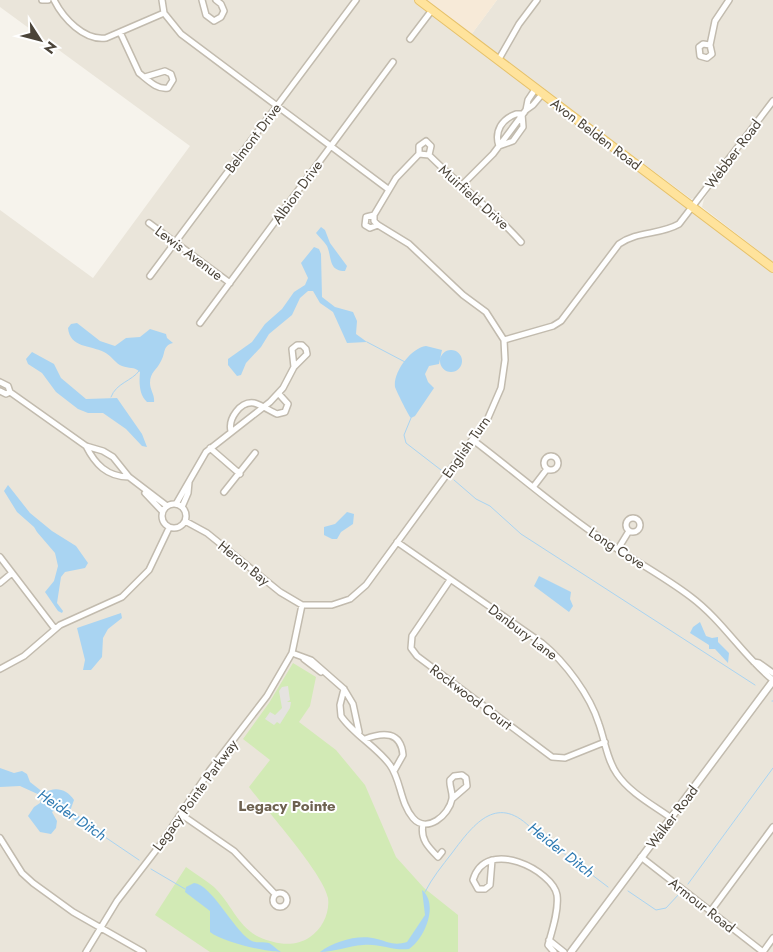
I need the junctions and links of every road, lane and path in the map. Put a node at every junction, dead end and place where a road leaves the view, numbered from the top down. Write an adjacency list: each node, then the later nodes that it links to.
1 (42, 0): 2 (street)
2 (48, 0)
3 (54, 0): 13 (street)
4 (162, 0): 12 (street)
5 (202, 0): 6 (street)
6 (216, 0)
7 (356, 0): 21 (street, Belmont Drive)
8 (419, 0): 11 (main road, Avon Belden Road)
9 (537, 0): 16 (street)
10 (730, 0): 15 (street)
11 (432, 10): 14 (street); 16 (main road, Avon Belden Road)
12 (164, 13): 13 (street); 21 (street)
13 (120, 32): 18 (street)
14 (410, 39)
15 (710, 45)
16 (498, 60): 19 (main road, Avon Belden Road)
17 (393, 62): 23 (street, Albion Drive)
18 (145, 77): 18 (street)
19 (540, 91): 22 (street); 27 (main road, Avon Belden Road)
20 (773, 101): 27 (street, Webber Road)
21 (277, 106): 23 (street); 32 (street, Belmont Drive)
22 (524, 112): 24 (street); 24 (street); 24 (street)
23 (331, 146): 26 (street); 35 (street, Albion Drive)
24 (499, 146): 25 (street)
25 (461, 186): 26 (street, Muirfield Drive); 31 (street, Muirfield Drive)
26 (388, 189): 28 (street)
27 (693, 207): 33 (main road, Avon Belden Road); 37 (street, Webber Road)
28 (374, 215): 30 (street); 30 (street)
29 (149, 223): 32 (street, Lewis Avenue)
30 (378, 225): 37 (street)
31 (521, 242)
32 (175, 243): 34 (street, Belmont Drive); 35 (street, Lewis Avenue)
33 (773, 268)
34 (150, 276)
35 (230, 283): 36 (street, Albion Drive)
36 (200, 323)
37 (504, 340): 45 (street, English Turn)
38 (294, 367): 42 (street)
39 (0, 382): 41 (street)
40 (0, 391): 41 (street)
41 (10, 392): 46 (street)
42 (279, 394): 43 (street); 43 (street)
43 (263, 408): 44 (street); 44 (street)
44 (231, 431): 47 (street)
45 (473, 440): 52 (street, Long Cove); 63 (street, English Turn)
46 (86, 446): 51 (street); 51 (street)
47 (210, 448): 50 (street); 53 (street)
48 (255, 452): 50 (street)
49 (547, 469): 52 (street)
50 (240, 474): 54 (street)
51 (129, 477): 55 (street)
52 (534, 486): 64 (street, Long Cove)
53 (185, 492): 56 (street); 58 (street)
54 (224, 492)
55 (154, 499): 57 (street); 59 (street)
56 (176, 504): 57 (street); 58 (street)
57 (167, 506): 59 (street)
58 (182, 507): 60 (street)
59 (162, 511): 61 (street)
60 (185, 521): 61 (street); 69 (street, Heron Bay)
61 (169, 528): 70 (street)
62 (629, 531): 64 (street)
63 (398, 542): 67 (street, Danbury Lane); 69 (street, English Turn)
64 (618, 550): 72 (street, Long Cove)
65 (0, 557): 66 (street)
66 (12, 573): 68 (street); 70 (street)
67 (450, 580): 79 (street, Danbury Lane); 79 (street, Rockwood Court)
68 (0, 583)
69 (302, 605): 71 (street, Legacy Pointe Parkway)
70 (55, 629): 73 (street)
71 (292, 653): 76 (street); 82 (street, Legacy Pointe Parkway)
72 (754, 662): 74 (street, Long Cove); 75 (street, Long Cove)
73 (0, 669)
74 (773, 673)
75 (773, 681): 83 (street, Walker Road)
76 (344, 689): 77 (street); 77 (street)
77 (359, 732): 78 (street)
78 (365, 739): 80 (street); 80 (street)
79 (605, 742): 83 (street, Danbury Lane)
80 (394, 771): 84 (street)
81 (452, 799): 81 (street); 84 (street)
82 (182, 815): 90 (street); 92 (street, Legacy Pointe Parkway)
83 (670, 818): 88 (street, Walker Road)
84 (423, 824): 87 (street)
85 (773, 827): 91 (street)
86 (0, 838): 92 (street)
87 (442, 852)
88 (641, 858): 91 (street, Armour Road); 99 (street, Walker Road)
89 (492, 860): 89 (street); 94 (street)
90 (275, 894)
91 (710, 912): 100 (street, Armour Road)
92 (101, 927): 95 (street, Legacy Pointe Parkway); 96 (street)
93 (773, 938): 100 (street)
94 (549, 940): 97 (street); 98 (street)
95 (86, 952)
96 (143, 952)
97 (554, 952)
98 (564, 952)
99 (571, 952)
100 (763, 952)

